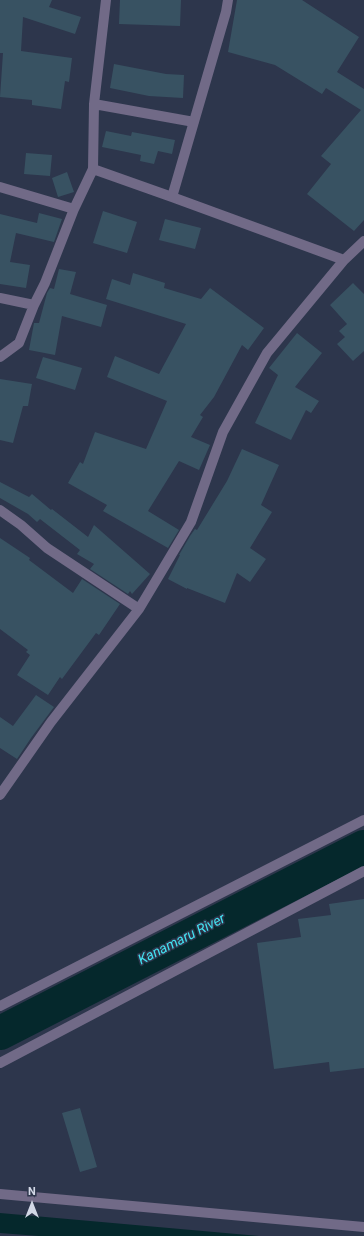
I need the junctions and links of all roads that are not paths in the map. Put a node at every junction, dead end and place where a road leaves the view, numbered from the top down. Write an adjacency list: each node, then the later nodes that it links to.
1 (106, 0): 3 (street)
2 (228, 0): 4 (street)
3 (94, 104): 4 (street); 5 (street)
4 (194, 122): 7 (street)
5 (93, 170): 7 (street); 8 (street)
6 (0, 187): 8 (street)
7 (172, 197): 10 (street)
8 (74, 209): 12 (street)
9 (364, 241): 10 (street)
10 (344, 260): 15 (street)
11 (0, 298): 12 (street)
12 (34, 304): 13 (street)
13 (0, 357)
14 (0, 510): 15 (street)
15 (139, 609): 16 (street)
16 (0, 795)
17 (364, 820): 19 (street)
18 (364, 872): 20 (street)
19 (0, 1006)
20 (0, 1063)
21 (0, 1194): 22 (street)
22 (364, 1227)

